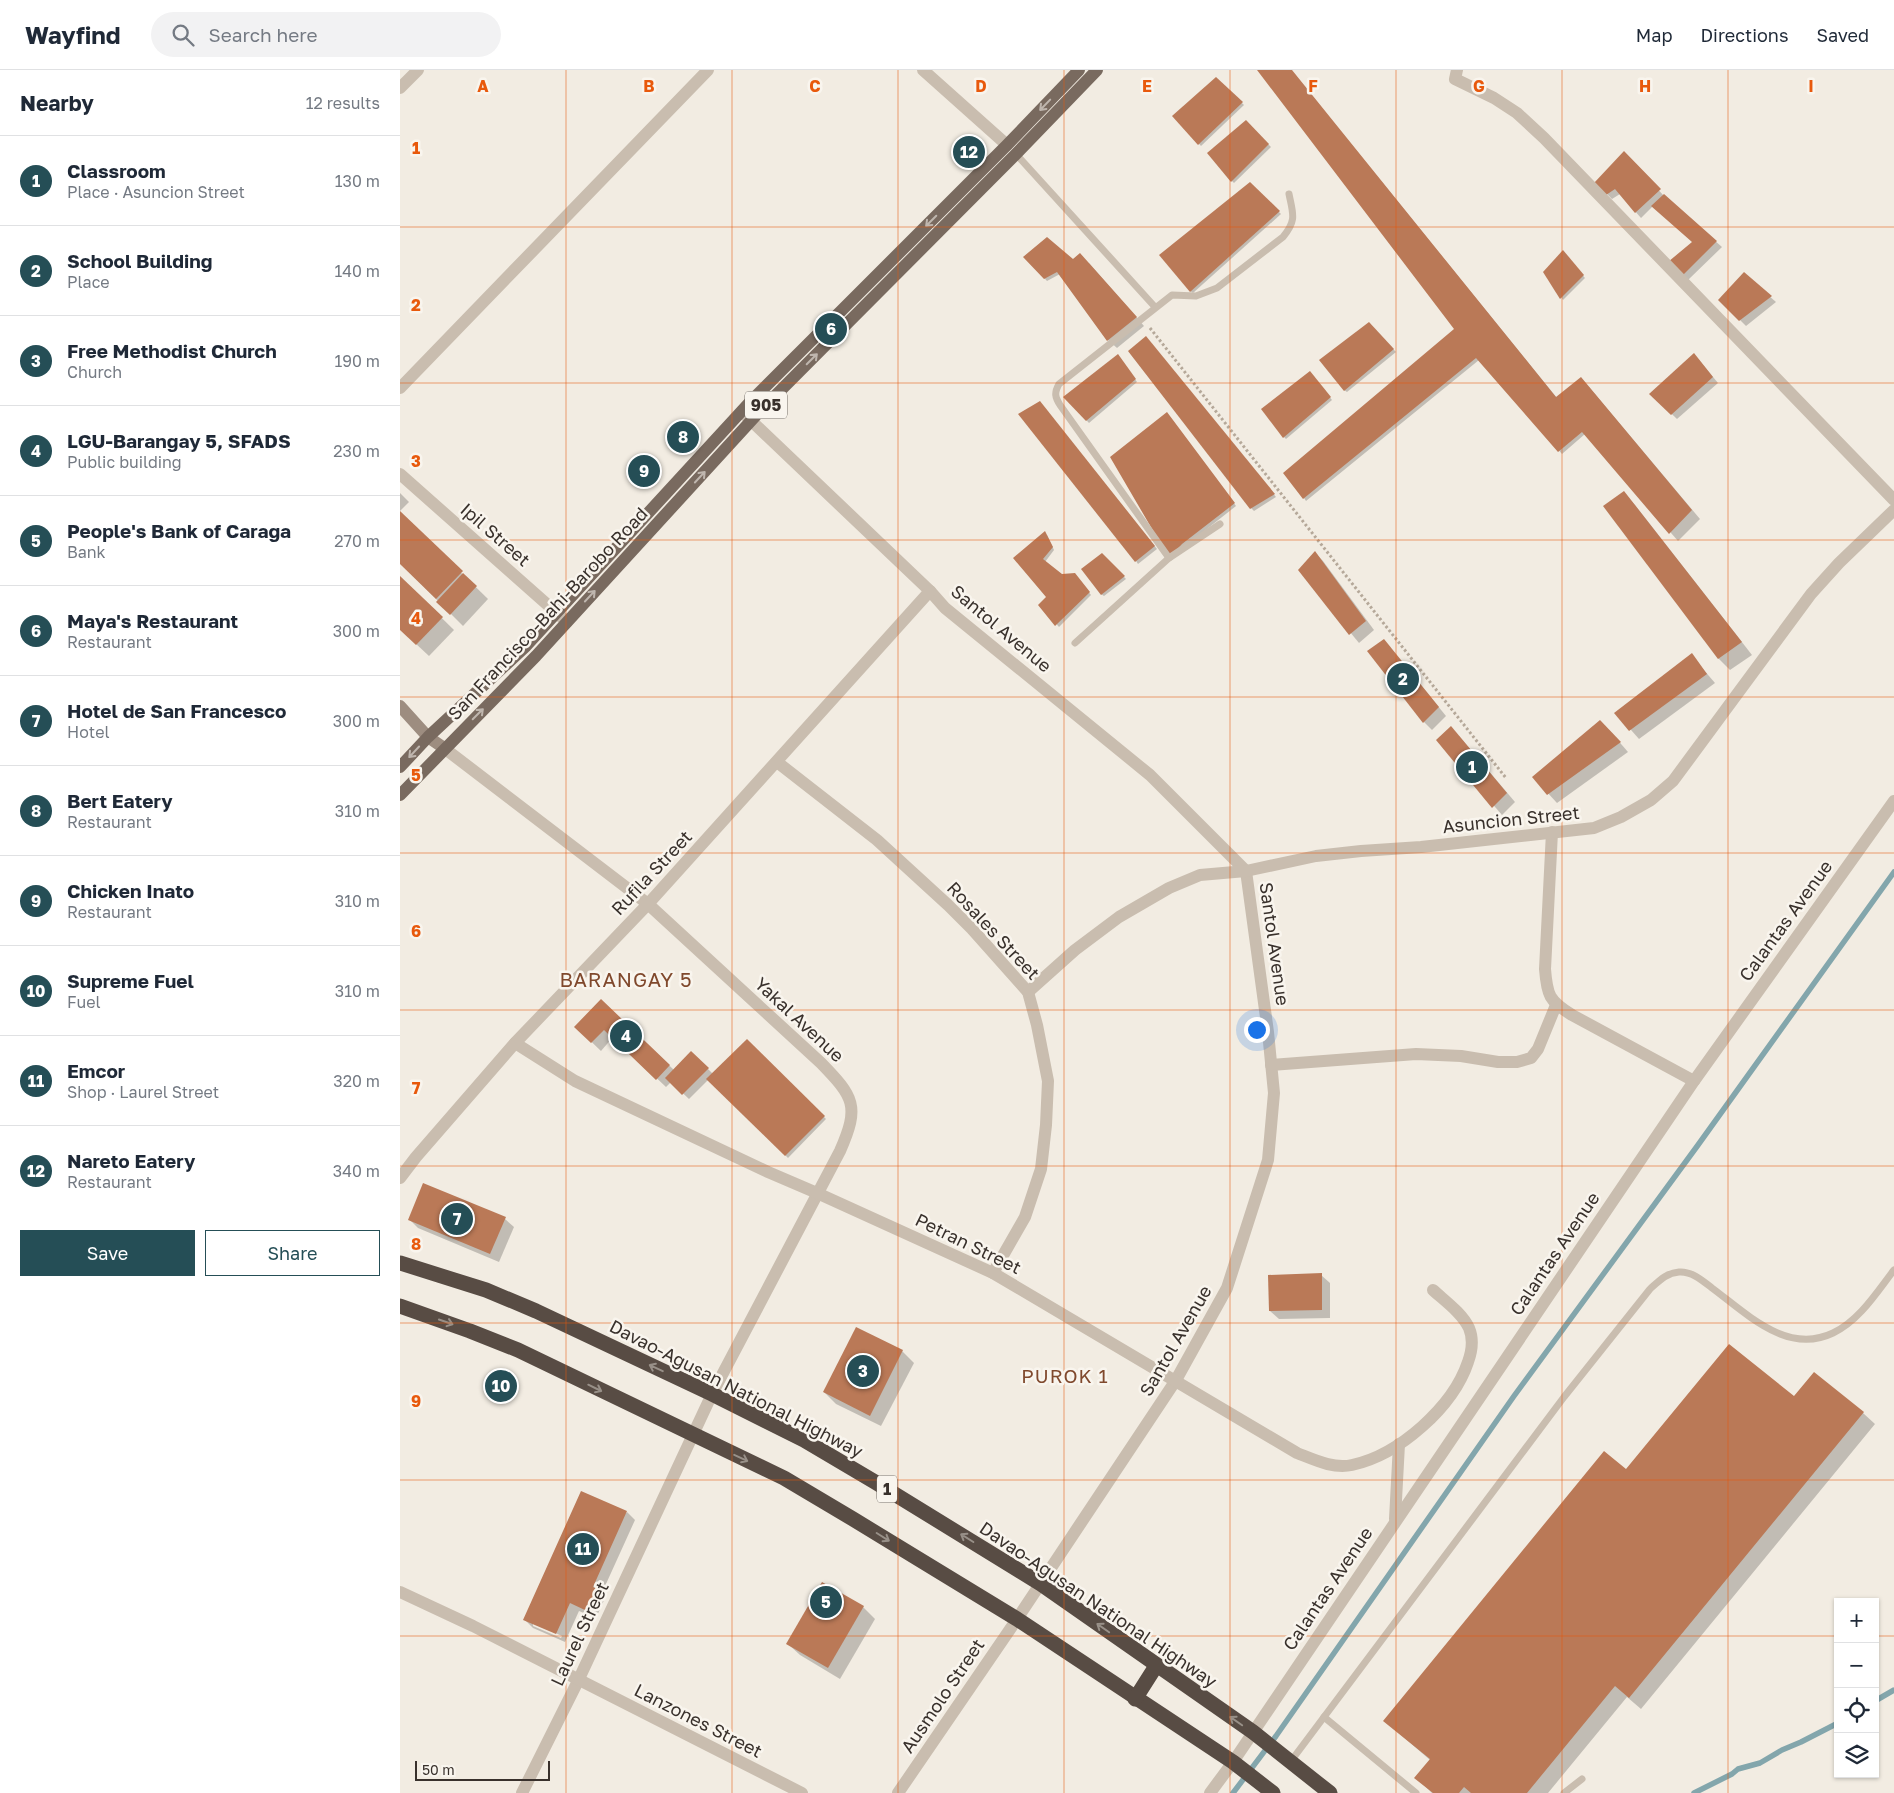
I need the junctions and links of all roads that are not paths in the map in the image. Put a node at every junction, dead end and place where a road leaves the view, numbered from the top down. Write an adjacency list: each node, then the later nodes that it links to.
1 (418, 70): 7 (street)
2 (708, 70): 12 (street)
3 (923, 70): 8 (street)
4 (1079, 70): 8 (main road, San Francisco-Bahi-Barobo Road / 905, one-way to 8)
5 (1097, 70): 9 (main road, San Francisco-Bahi-Barobo Road / 905)
6 (1457, 70): 16 (street)
7 (400, 88)
8 (1006, 145): 13 (main road, San Francisco-Bahi-Barobo Road / 905, one-way to 13)
9 (1016, 154): 11 (lane); 14 (main road, San Francisco-Bahi-Barobo Road / 905, one-way to 9)
10 (1289, 194): 11 (lane)
11 (1155, 307): 19 (lane)
12 (400, 388)
13 (742, 412): 14 (street, Santol Avenue); 21 (main road, San Francisco-Bahi-Barobo Road / 905)
14 (752, 421): 20 (street, Santol Avenue); 22 (main road, San Francisco-Bahi-Barobo Road / 905, one-way to 14)
15 (400, 474): 21 (street, Ipil Street)
16 (1894, 500)
17 (1894, 510): 31 (street, Asuncion Street)
18 (1220, 524): 19 (lane)
19 (1169, 558): 23 (lane)
20 (930, 591): 27 (street, Rufila Street); 32 (street, Santol Avenue)
21 (558, 613): 22 (street, Ipil Street); 25 (main road, San Francisco-Bahi-Barobo Road / 905)
22 (567, 622): 26 (main road, San Francisco-Bahi-Barobo Road / 905, one-way to 22)
23 (1075, 643)
24 (400, 706): 25 (main road, Yakal Avenue)
25 (428, 737): 26 (main road, Yakal Avenue); 28 (main road, San Francisco-Bahi-Barobo Road / 905, one-way to 28)
26 (444, 748): 29 (main road, San Francisco-Bahi-Barobo Road / 905); 33 (street, Yakal Avenue)
27 (777, 762): 33 (street, Rufila Street); 34 (street, Rosales Street)
28 (400, 767)
29 (400, 794)
30 (1894, 801): 38 (street, Calantas Avenue)
31 (1552, 832): 32 (street, Asuncion Street); 35 (street)
32 (1246, 871): 34 (street, Asuncion Street); 37 (street, Santol Avenue)
33 (648, 904): 36 (street, Rufila Street); 40 (street, Yakal Avenue)
34 (1028, 992): 43 (street, Rosales Street)
35 (1556, 1005): 37 (street); 38 (street)
36 (515, 1043): 39 (street, Rufila Street); 40 (street, Petran Street)
37 (1271, 1065): 46 (street, Santol Avenue)
38 (1694, 1081): 50 (street, Calantas Avenue)
39 (400, 1178)
40 (816, 1192): 43 (street, Petran Street); 47 (street, Yakal Avenue)
41 (400, 1263): 47 (highway, Davao-Agusan National Highway / 1, one-way to 41)
42 (1894, 1270): 57 (lane)
43 (993, 1273): 46 (street, Petran Street)
44 (1433, 1290): 49 (street, Petran Street)
45 (400, 1306): 48 (highway, one-way to 48)
46 (1176, 1380): 49 (street, Petran Street); 51 (street, Santol Avenue)
47 (712, 1394): 48 (street, Yakal Avenue); 51 (highway, Davao-Agusan National Highway / 1, one-way to 47)
48 (692, 1435): 53 (highway, one-way to 53); 55 (street, Laurel Street)
49 (1399, 1444): 50 (street)
50 (1395, 1521): 58 (street, Calantas Avenue)
51 (1041, 1584): 53 (street, Santol Avenue); 54 (highway, Davao-Agusan National Highway / 1, one-way to 51)
52 (400, 1592): 55 (street, Lanzones Street)
53 (1017, 1620): 56 (highway); 64 (street, Ausmolo Street)
54 (1156, 1666): 56 (highway); 58 (highway, Davao-Agusan National Highway / 1, one-way to 54)
55 (578, 1681): 62 (street, Laurel Street); 63 (street, Lanzones Street)
56 (1135, 1699): 60 (highway)
57 (1324, 1717): 59 (lane); 68 (lane)
58 (1253, 1732): 59 (highway, Davao-Agusan National Highway / 1); 60 (street, Calantas Avenue)
59 (1291, 1761): 67 (highway, Davao-Agusan National Highway / 1)
60 (1233, 1762): 65 (street, Calantas Avenue); 66 (highway)
61 (1582, 1778): 69 (lane)
62 (522, 1793)
63 (802, 1793)
64 (898, 1793)
65 (1210, 1793)
66 (1273, 1793)
67 (1330, 1793)
68 (1416, 1793)
69 (1564, 1793)

